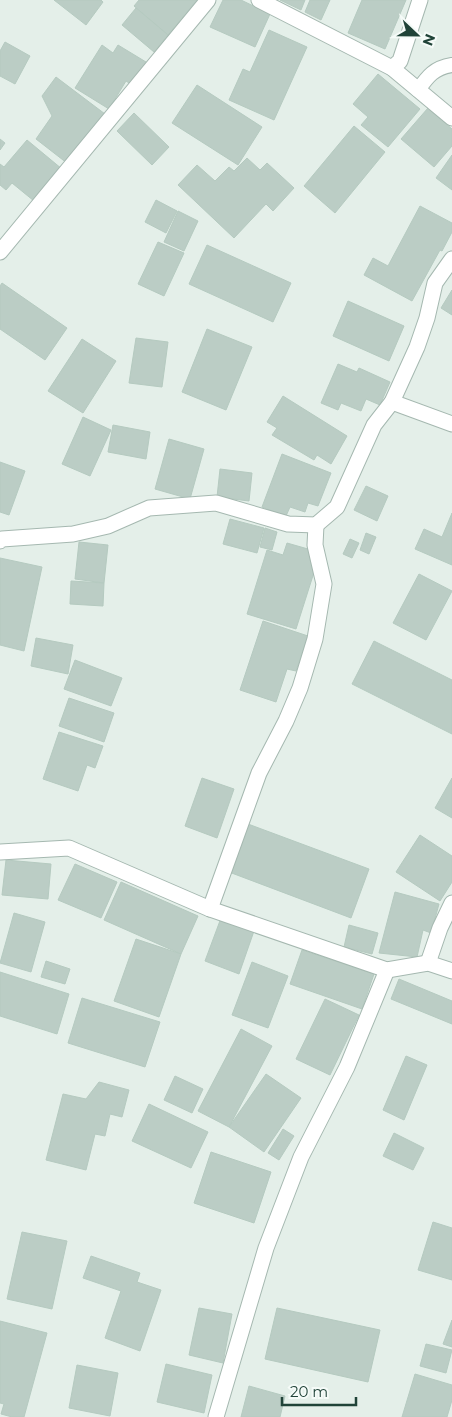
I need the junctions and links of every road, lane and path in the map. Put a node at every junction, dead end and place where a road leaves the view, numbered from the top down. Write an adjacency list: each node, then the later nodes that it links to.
1 (208, 0): 8 (street)
2 (259, 0): 5 (street)
3 (420, 0): 5 (street)
4 (452, 65): 6 (lane)
5 (392, 68): 6 (street)
6 (418, 90): 7 (street)
7 (452, 118)
8 (0, 252)
9 (452, 259): 10 (street)
10 (392, 402): 11 (street); 12 (street)
11 (452, 424)
12 (316, 525): 13 (street); 16 (street)
13 (0, 541)
14 (0, 852): 16 (street)
15 (452, 904): 17 (street)
16 (210, 909): 18 (street)
17 (428, 963): 18 (street); 19 (street)
18 (387, 970): 20 (street)
19 (452, 971)
20 (216, 1417)

